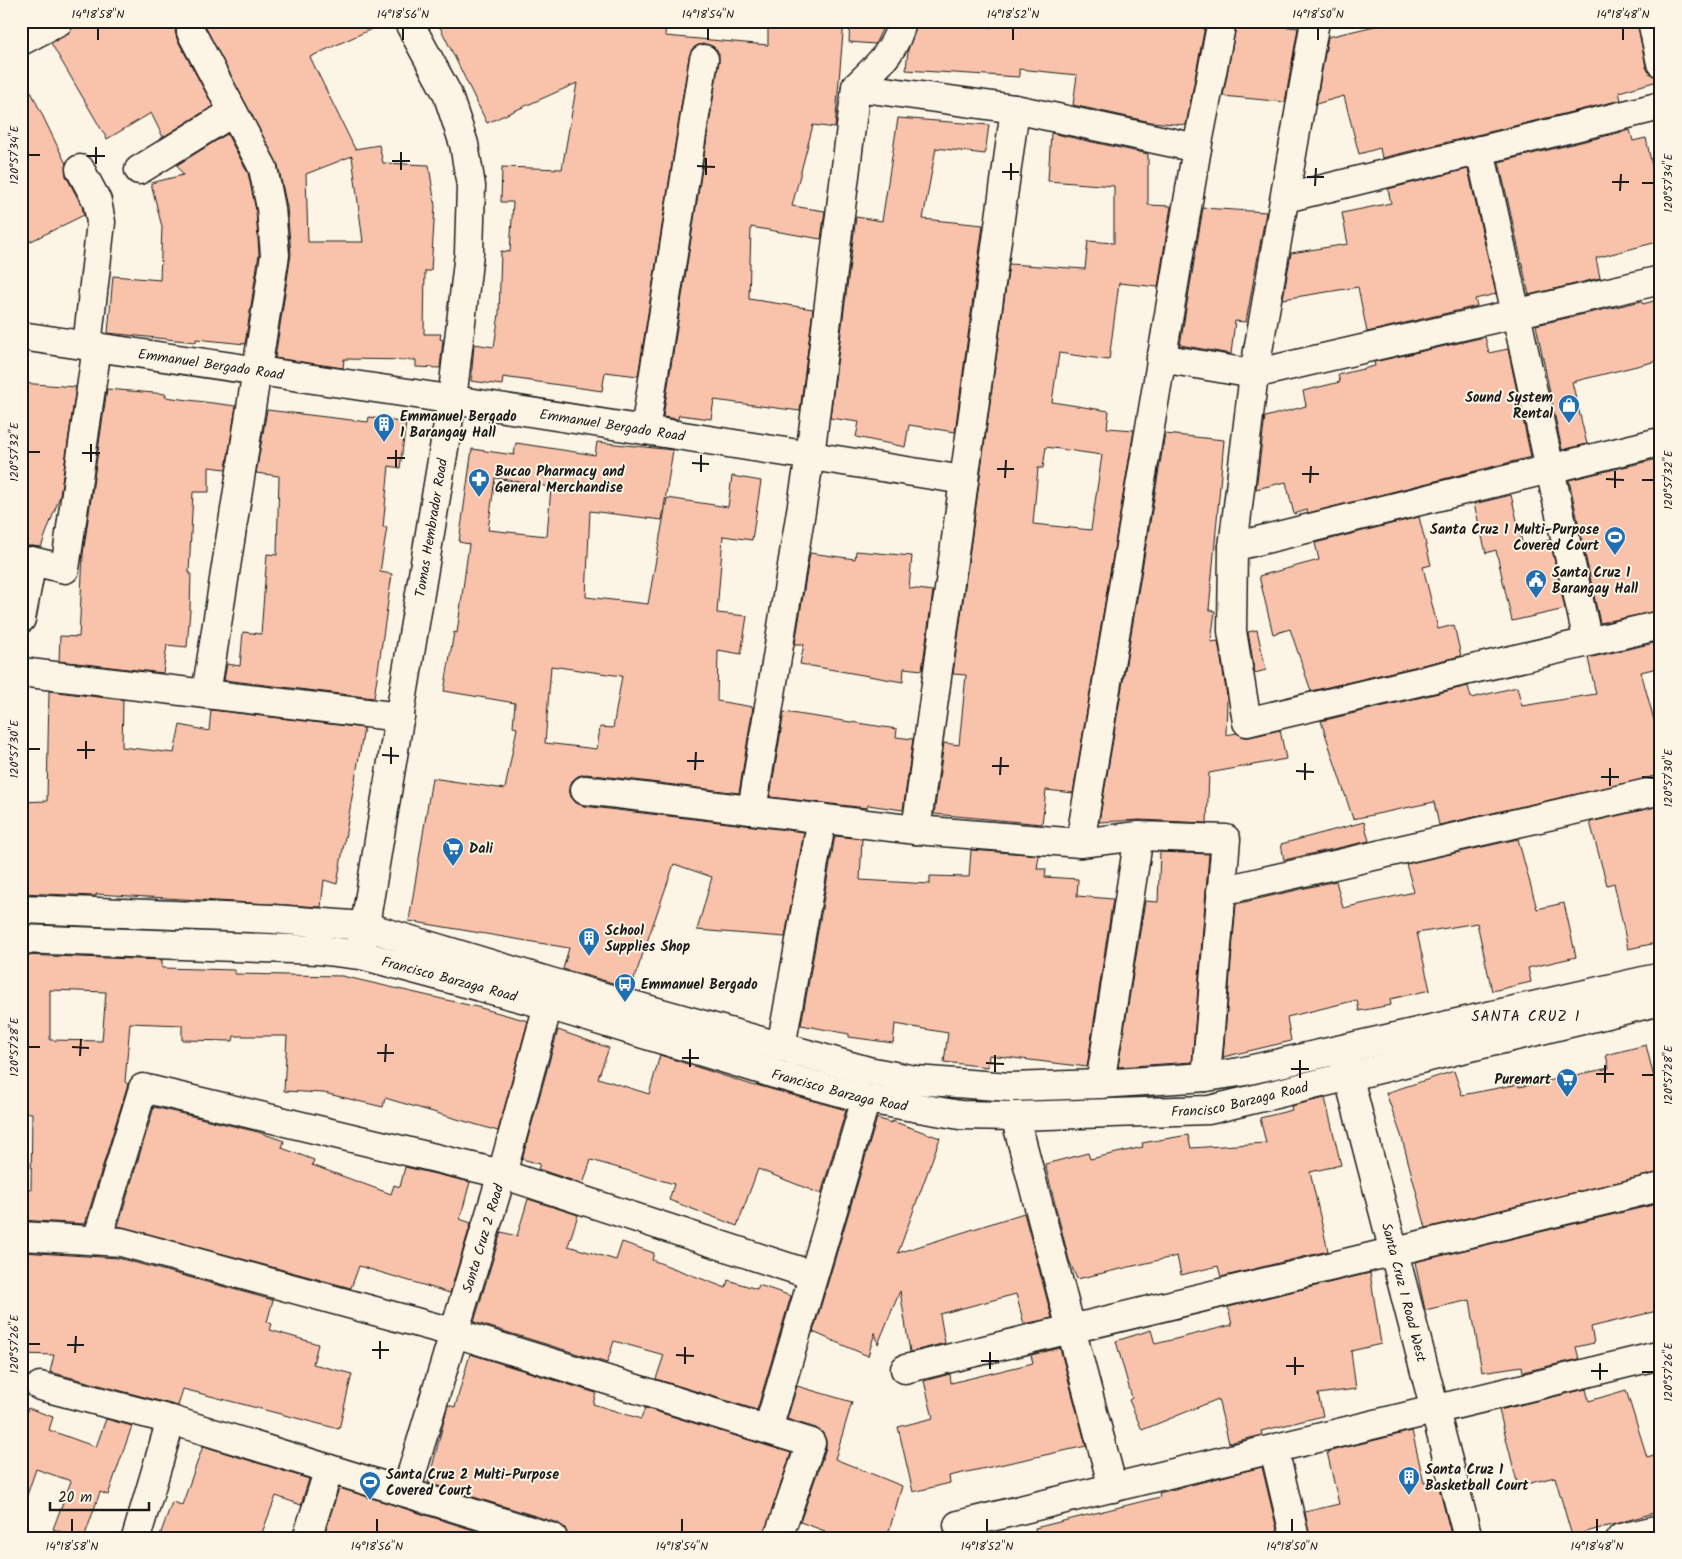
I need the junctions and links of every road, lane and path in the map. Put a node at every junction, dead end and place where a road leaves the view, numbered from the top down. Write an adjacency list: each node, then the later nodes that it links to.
1 (59, 21): 8 (street)
2 (408, 21): 27 (street, Tomas Hembrador Road)
3 (902, 21): 11 (street)
4 (1222, 21): 15 (street)
5 (1315, 21): 19 (street)
6 (1652, 21): 10 (street)
7 (191, 32): 14 (street)
8 (21, 41)
9 (704, 59): 28 (street)
10 (1661, 63)
11 (856, 87): 13 (street); 30 (street)
12 (1661, 106): 16 (street)
13 (1015, 109): 15 (street); 32 (street)
14 (233, 112): 18 (street); 25 (street)
15 (1198, 148): 24 (street)
16 (1480, 150): 19 (street); 21 (street)
17 (80, 168): 23 (street)
18 (139, 170)
19 (1286, 198): 26 (street)
20 (1661, 280): 21 (street)
21 (1517, 314): 26 (street); 31 (street)
22 (21, 336): 23 (street, Emmanuel Bergado Road)
23 (92, 346): 25 (street, Emmanuel Bergado Road); 34 (street)
24 (1161, 358): 26 (street); 46 (street)
25 (256, 371): 27 (street, Emmanuel Bergado Road); 38 (street)
26 (1254, 374): 33 (street)
27 (452, 400): 28 (street, Emmanuel Bergado Road); 39 (street, Tomas Hembrador Road)
28 (645, 430): 30 (street, Emmanuel Bergado Road)
29 (1661, 446): 31 (street)
30 (810, 456): 32 (street, Emmanuel Bergado Road); 42 (street)
31 (1550, 469): 33 (street); 36 (street)
32 (964, 480): 44 (street)
33 (1233, 547): 36 (street)
34 (21, 619)
35 (1661, 625): 36 (street)
36 (1588, 642)
37 (21, 672): 38 (street)
38 (206, 694): 39 (street)
39 (400, 717): 49 (street, Tomas Hembrador Road)
40 (585, 790): 42 (street)
41 (1661, 790): 47 (street)
42 (752, 810): 43 (street)
43 (822, 818): 44 (street); 55 (street)
44 (916, 830): 46 (street)
45 (1139, 836): 46 (street); 47 (street); 59 (street)
46 (1080, 843)
47 (1221, 891): 57 (street)
48 (21, 909): 49 (street, Francisco Barzaga Road)
49 (364, 926): 51 (street, Tomas Hembrador Road); 53 (street, Francisco Barzaga Road)
50 (21, 938): 51 (street, Francisco Barzaga Road)
51 (361, 955): 53 (street, Francisco Barzaga Road)
52 (1661, 977): 56 (street, Francisco Barzaga Road)
53 (551, 994): 55 (street, Francisco Barzaga Road); 60 (street, Francisco Barzaga Road); 62 (street, Santa Cruz 2 Road)
54 (1661, 1001): 58 (street, Francisco Barzaga Road)
55 (781, 1047): 59 (street, Francisco Barzaga Road)
56 (1342, 1048): 57 (street, Francisco Barzaga Road); 58 (street, Santa Cruz 1 Road West)
57 (1206, 1077): 59 (street, Francisco Barzaga Road)
58 (1348, 1077): 61 (street, Francisco Barzaga Road); 66 (street, Santa Cruz 1 Road West)
59 (1100, 1084)
60 (866, 1098): 61 (street, Francisco Barzaga Road); 67 (street)
61 (1015, 1116): 68 (street)
62 (502, 1174): 65 (street); 67 (street); 69 (street, Santa Cruz 2 Road)
63 (1661, 1187): 66 (street)
64 (21, 1236): 65 (street)
65 (96, 1240): 69 (street)
66 (1393, 1252): 68 (street); 73 (street, Santa Cruz 1 Road West)
67 (812, 1275): 75 (street)
68 (1072, 1329): 71 (street); 78 (street)
69 (452, 1332): 75 (street); 79 (street, Santa Cruz 2 Road)
70 (1661, 1355): 73 (street)
71 (905, 1369)
72 (40, 1386): 74 (street)
73 (1434, 1410): 76 (street); 88 (street, Santa Cruz 1 Road West)
74 (171, 1420): 77 (street); 83 (street)
75 (768, 1429): 86 (street)
76 (1274, 1449): 78 (street); 87 (street)
77 (329, 1469): 79 (street); 84 (street)
78 (1113, 1488): 80 (street)
79 (406, 1492): 81 (street)
80 (958, 1525)
81 (494, 1529): 85 (street)
82 (1661, 1529): 89 (street)
83 (136, 1538)
84 (307, 1538)
85 (553, 1538)
86 (778, 1538)
87 (1295, 1538)
88 (1468, 1538)
89 (1622, 1538)

